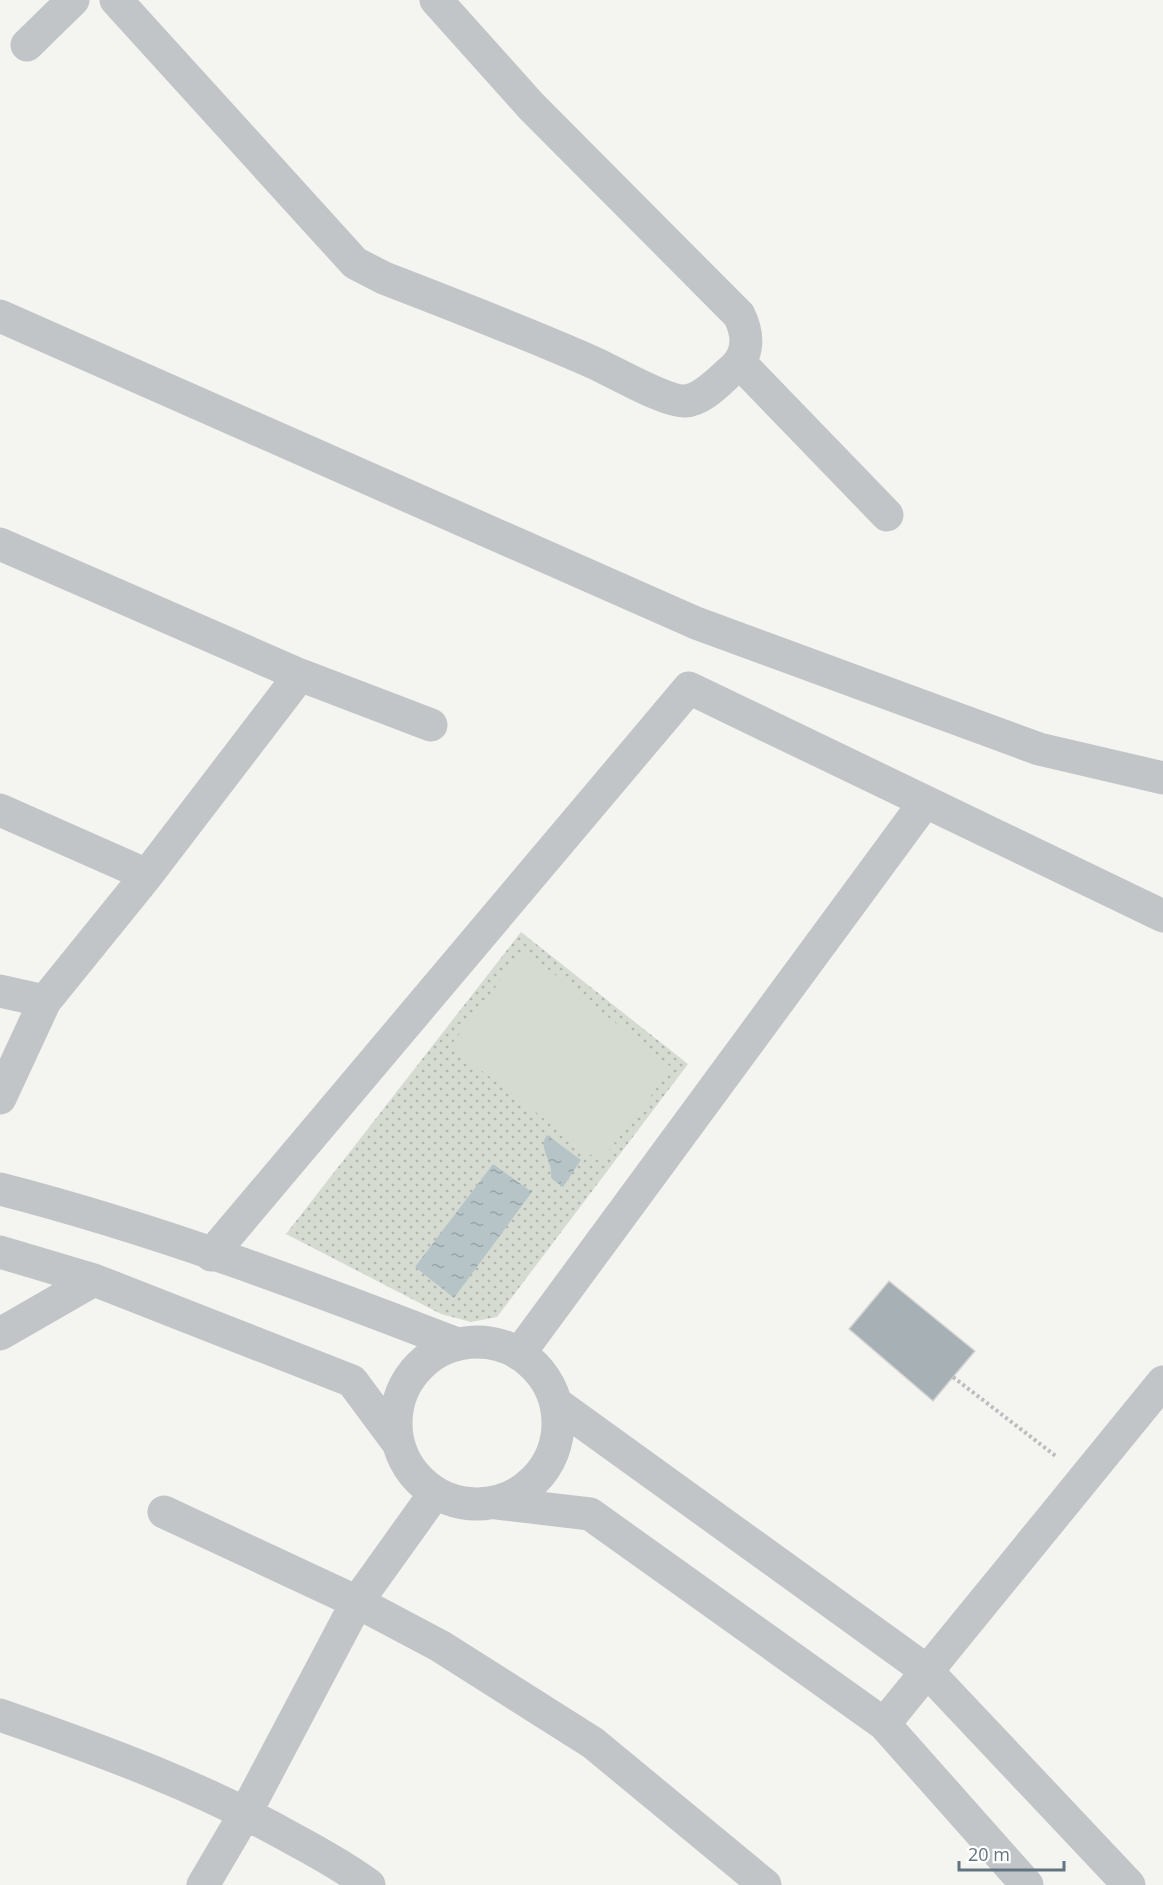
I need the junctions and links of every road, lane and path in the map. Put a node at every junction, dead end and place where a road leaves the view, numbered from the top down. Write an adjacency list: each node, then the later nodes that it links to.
1 (73, 0): 4 (street)
2 (116, 0): 6 (street)
3 (436, 0): 6 (street)
4 (27, 45)
5 (0, 316): 11 (street)
6 (740, 363): 7 (street)
7 (887, 515)
8 (0, 543): 9 (street)
9 (300, 675): 10 (street); 14 (street)
10 (431, 725)
11 (1163, 778)
12 (925, 802): 15 (street); 21 (street); 25 (street)
13 (0, 810): 14 (street)
14 (147, 875): 17 (street)
15 (1163, 916)
16 (0, 991): 17 (street)
17 (45, 1001): 18 (street)
18 (0, 1098)
19 (0, 1189): 21 (street)
20 (0, 1252): 22 (street)
21 (211, 1255): 24 (street)
22 (94, 1280): 23 (street); 29 (street)
23 (0, 1334)
24 (457, 1344): 25 (street); 29 (street)
25 (519, 1354): 28 (street)
26 (953, 1377): 30 (path)
27 (1163, 1382): 30 (street)
28 (557, 1404): 32 (street); 35 (street)
29 (398, 1443): 31 (street)
30 (1084, 1478): 35 (street)
31 (435, 1493): 32 (street); 34 (street)
32 (497, 1503): 37 (street)
33 (164, 1512): 34 (street)
34 (357, 1602): 38 (street); 41 (street)
35 (927, 1671): 37 (street); 43 (street)
36 (0, 1715): 38 (street)
37 (884, 1724): 42 (street)
38 (246, 1812): 39 (street); 40 (street)
39 (204, 1885)
40 (369, 1885)
41 (765, 1885)
42 (1027, 1885)
43 (1129, 1885)

